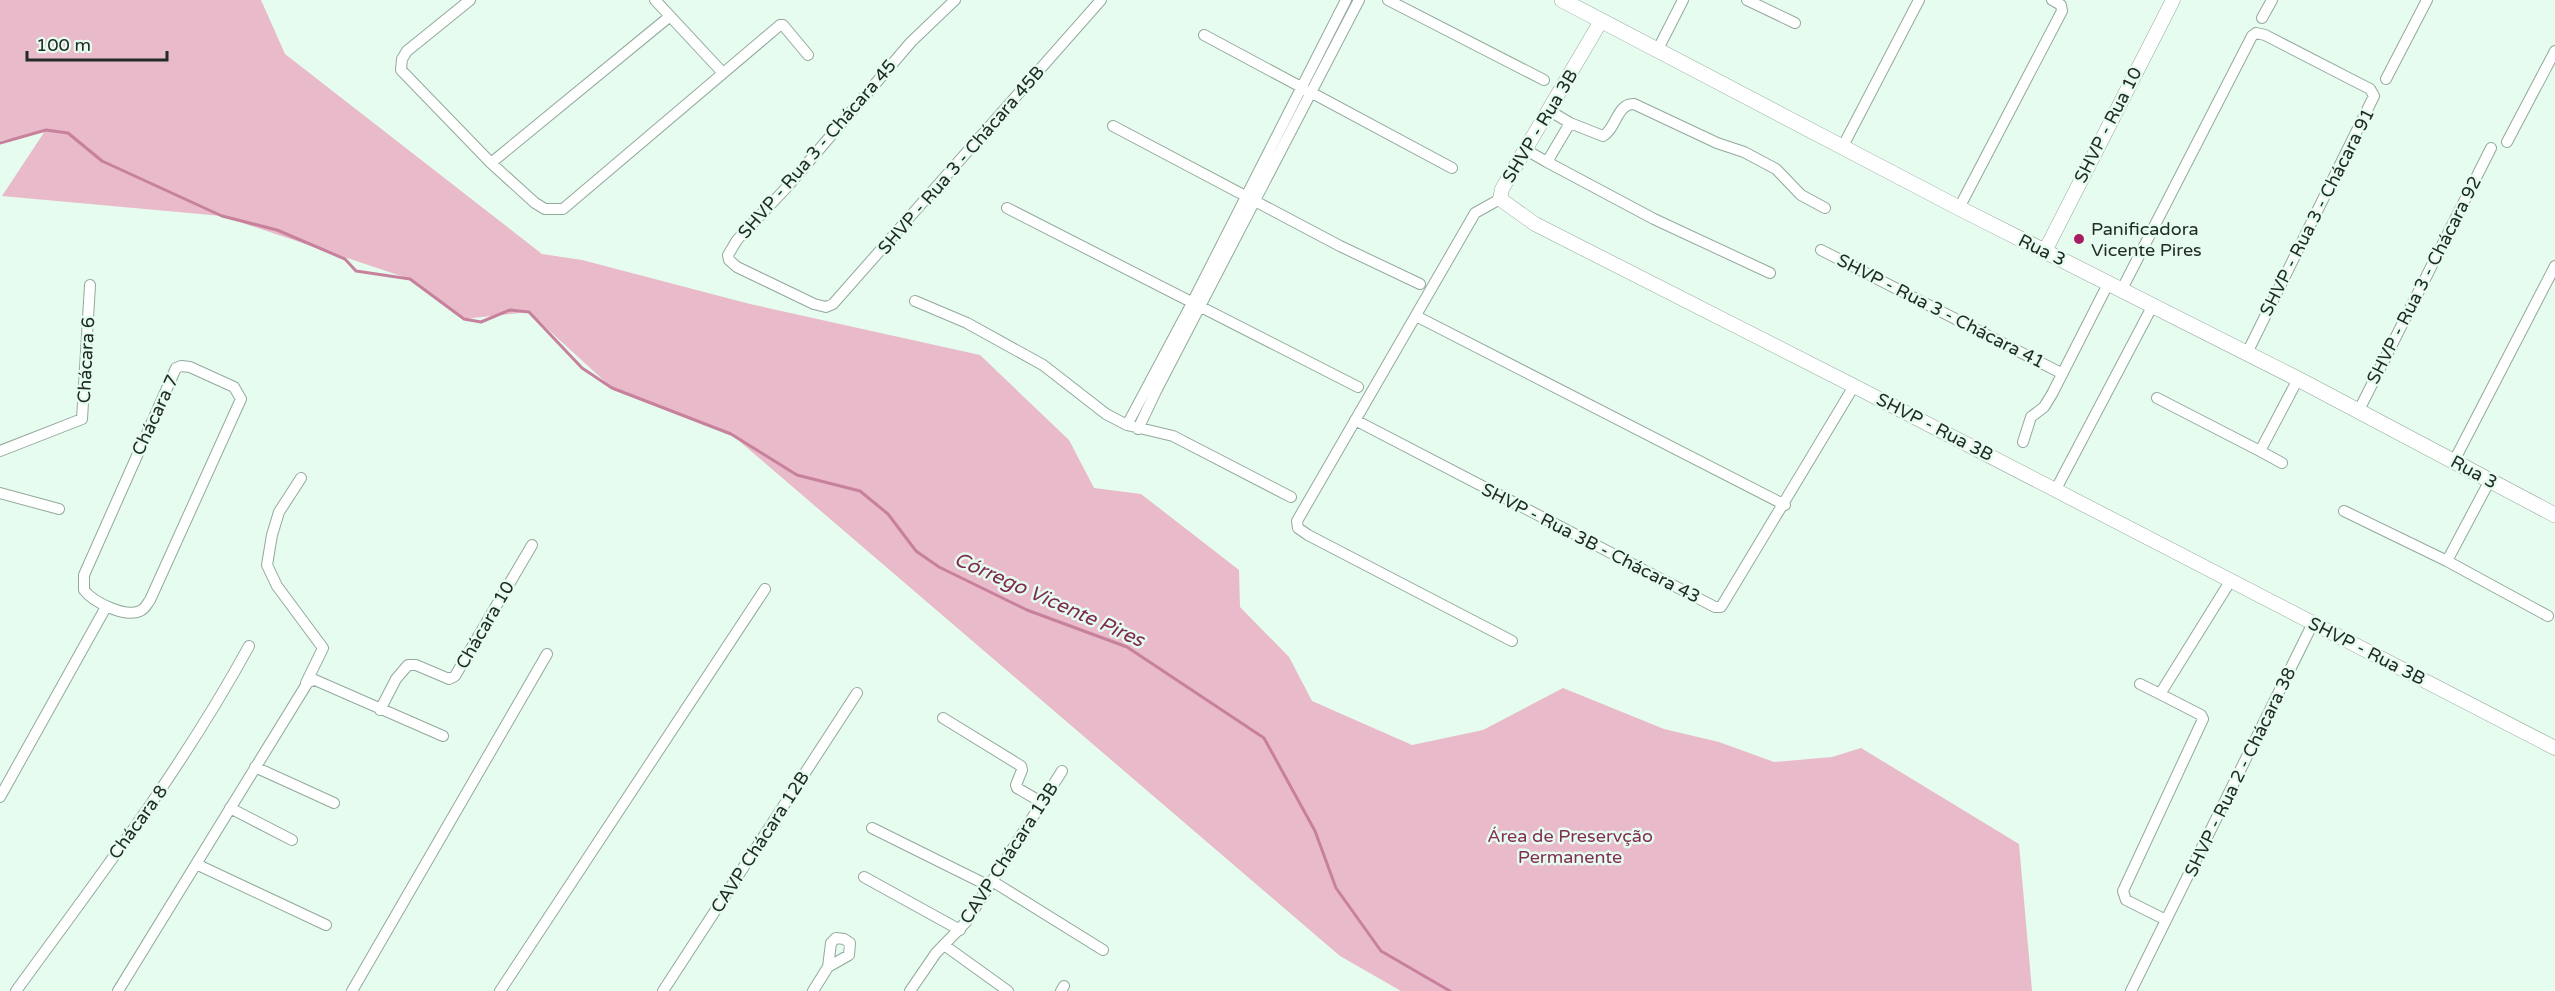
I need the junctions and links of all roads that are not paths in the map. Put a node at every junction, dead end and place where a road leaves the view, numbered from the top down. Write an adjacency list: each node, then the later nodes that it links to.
1 (470, 0): 37 (street)
2 (655, 0): 16 (street)
3 (955, 0): 52 (street, SHVP - Rua 3 - Chácara 45)
4 (1101, 0): 52 (street, SHVP - Rua 3 - Chácara 45B)
5 (1346, 0): 27 (street)
6 (1359, 0): 28 (street)
7 (1388, 0): 26 (street)
8 (1562, 0): 18 (main road, Rua 3)
9 (1683, 0): 21 (street)
10 (1919, 0): 33 (street)
11 (2052, 0): 43 (street)
12 (2173, 0): 45 (street, SHVP - Rua 10)
13 (2272, 0): 17 (street)
14 (2427, 0): 25 (street)
15 (1751, 1): 19 (street)
16 (669, 17): 24 (street); 37 (street)
17 (2262, 18)
18 (1601, 21): 21 (main road, Rua 3); 29 (street, SHVP - Rua 3B)
19 (1795, 23)
20 (1204, 35): 27 (street)
21 (1658, 51): 33 (main road, Rua 3)
22 (2555, 51): 32 (street)
23 (808, 54): 24 (street)
24 (723, 73): 37 (street)
25 (2386, 79)
26 (1544, 80)
27 (1300, 88): 28 (street); 39 (street)
28 (1310, 94): 38 (street); 39 (street)
29 (1550, 111): 30 (street); 35 (street, SHVP - Rua 3B)
30 (1570, 123): 36 (street); 42 (street)
31 (1113, 126): 39 (street)
32 (2507, 142)
33 (1843, 146): 43 (main road, Rua 3)
34 (2491, 148): 62 (street, SHVP - Rua 3 - Chácara 92)
35 (1526, 150): 36 (street); 40 (street, SHVP - Rua 3B)
36 (1547, 162): 47 (street)
37 (491, 163)
38 (1452, 168)
39 (1250, 198): 48 (street); 54 (street)
40 (1500, 199): 55 (street); 59 (street, SHVP - Rua 3B)
41 (1007, 208): 54 (street)
42 (1825, 208)
43 (1959, 208): 45 (main road, Rua 3)
44 (1821, 250): 57 (street, SHVP - Rua 3 - Chácara 41)
45 (2044, 251): 50 (main road, Rua 3)
46 (2555, 266): 69 (street)
47 (1770, 273)
48 (1420, 284)
49 (90, 285): 67 (street, Chácara 6)
50 (2116, 286): 53 (main road, Rua 3); 56 (street, SHVP - Rua 3 - Chácara 91); 57 (street, SHVP - Rua 3 - Chácara 41)
51 (915, 301): 64 (street)
52 (814, 304)
53 (2152, 305): 56 (main road, Rua 3); 73 (street)
54 (1196, 306): 60 (street); 64 (street); 65 (street)
55 (1416, 316): 63 (street); 76 (street)
56 (2247, 353): 58 (main road, Rua 3)
57 (2061, 373): 66 (street, SHVP - Rua 3 - Chácara 41)
58 (2298, 379): 62 (main road, Rua 3); 68 (street)
59 (1854, 386): 73 (street, SHVP - Rua 3B); 76 (street, SHVP - Rua 3B - Chácara 43)
60 (1358, 387)
61 (2157, 398): 68 (street)
62 (2358, 412): 69 (main road, Rua 3)
63 (1355, 420): 76 (street, SHVP - Rua 3B - Chácara 43); 87 (street)
64 (1127, 425): 65 (street)
65 (1138, 429): 75 (street)
66 (2023, 442)
67 (0, 451)
68 (2260, 451): 70 (street)
69 (2454, 461): 72 (main road, Rua 3)
70 (2282, 463)
71 (301, 478): 90 (street)
72 (2490, 480): 79 (main road, Rua 3); 81 (street)
73 (2056, 489): 82 (street, SHVP - Rua 3B)
74 (0, 493): 77 (street)
75 (1291, 497)
76 (1785, 505)
77 (59, 508)
78 (2344, 511): 81 (street)
79 (2554, 512)
80 (532, 545): 94 (street, Chácara 10)
81 (2447, 561): 85 (street)
82 (2231, 580): 86 (street, SHVP - Rua 3B); 93 (street)
83 (765, 589): 118 (street)
84 (106, 607): 84 (street, Chácara 7); 100 (street)
85 (2548, 616)
86 (2313, 623): 97 (street, SHVP - Rua 3B); 109 (street, SHVP - Rua 2 - Chácara 38)
87 (1512, 641)
88 (249, 646): 115 (street, Chácara 8)
89 (547, 654): 117 (street)
90 (309, 682): 94 (street); 98 (street)
91 (2140, 684): 93 (street)
92 (857, 693): 119 (street, CAVP Chácara 12B)
93 (2160, 694): 109 (street)
94 (380, 710): 96 (street)
95 (943, 718): 102 (street)
96 (443, 736)
97 (2555, 748)
98 (255, 767): 101 (street); 103 (street)
99 (1062, 771): 102 (street, CAVP Chácara 13B)
100 (0, 797)
101 (334, 803)
102 (1042, 803): 108 (street, CAVP Chácara 13B)
103 (230, 808): 105 (street); 106 (street)
104 (872, 828): 108 (street)
105 (292, 840)
106 (196, 864): 110 (street); 116 (street)
107 (864, 877): 111 (street)
108 (991, 884): 111 (street, CAVP Chácara 13B); 113 (street)
109 (2166, 920): 123 (street, SHVP - Rua 2 - Chácara 38)
110 (326, 925)
111 (960, 930): 112 (street, CAVP Chácara 13B)
112 (944, 945): 121 (street, CAVP Chácara 13B); 122 (street)
113 (1103, 950)
114 (828, 967): 120 (street)
115 (16, 991)
116 (118, 991)
117 (352, 991)
118 (500, 991)
119 (663, 991)
120 (813, 991)
121 (910, 991)
122 (1008, 991)
123 (2131, 991)

